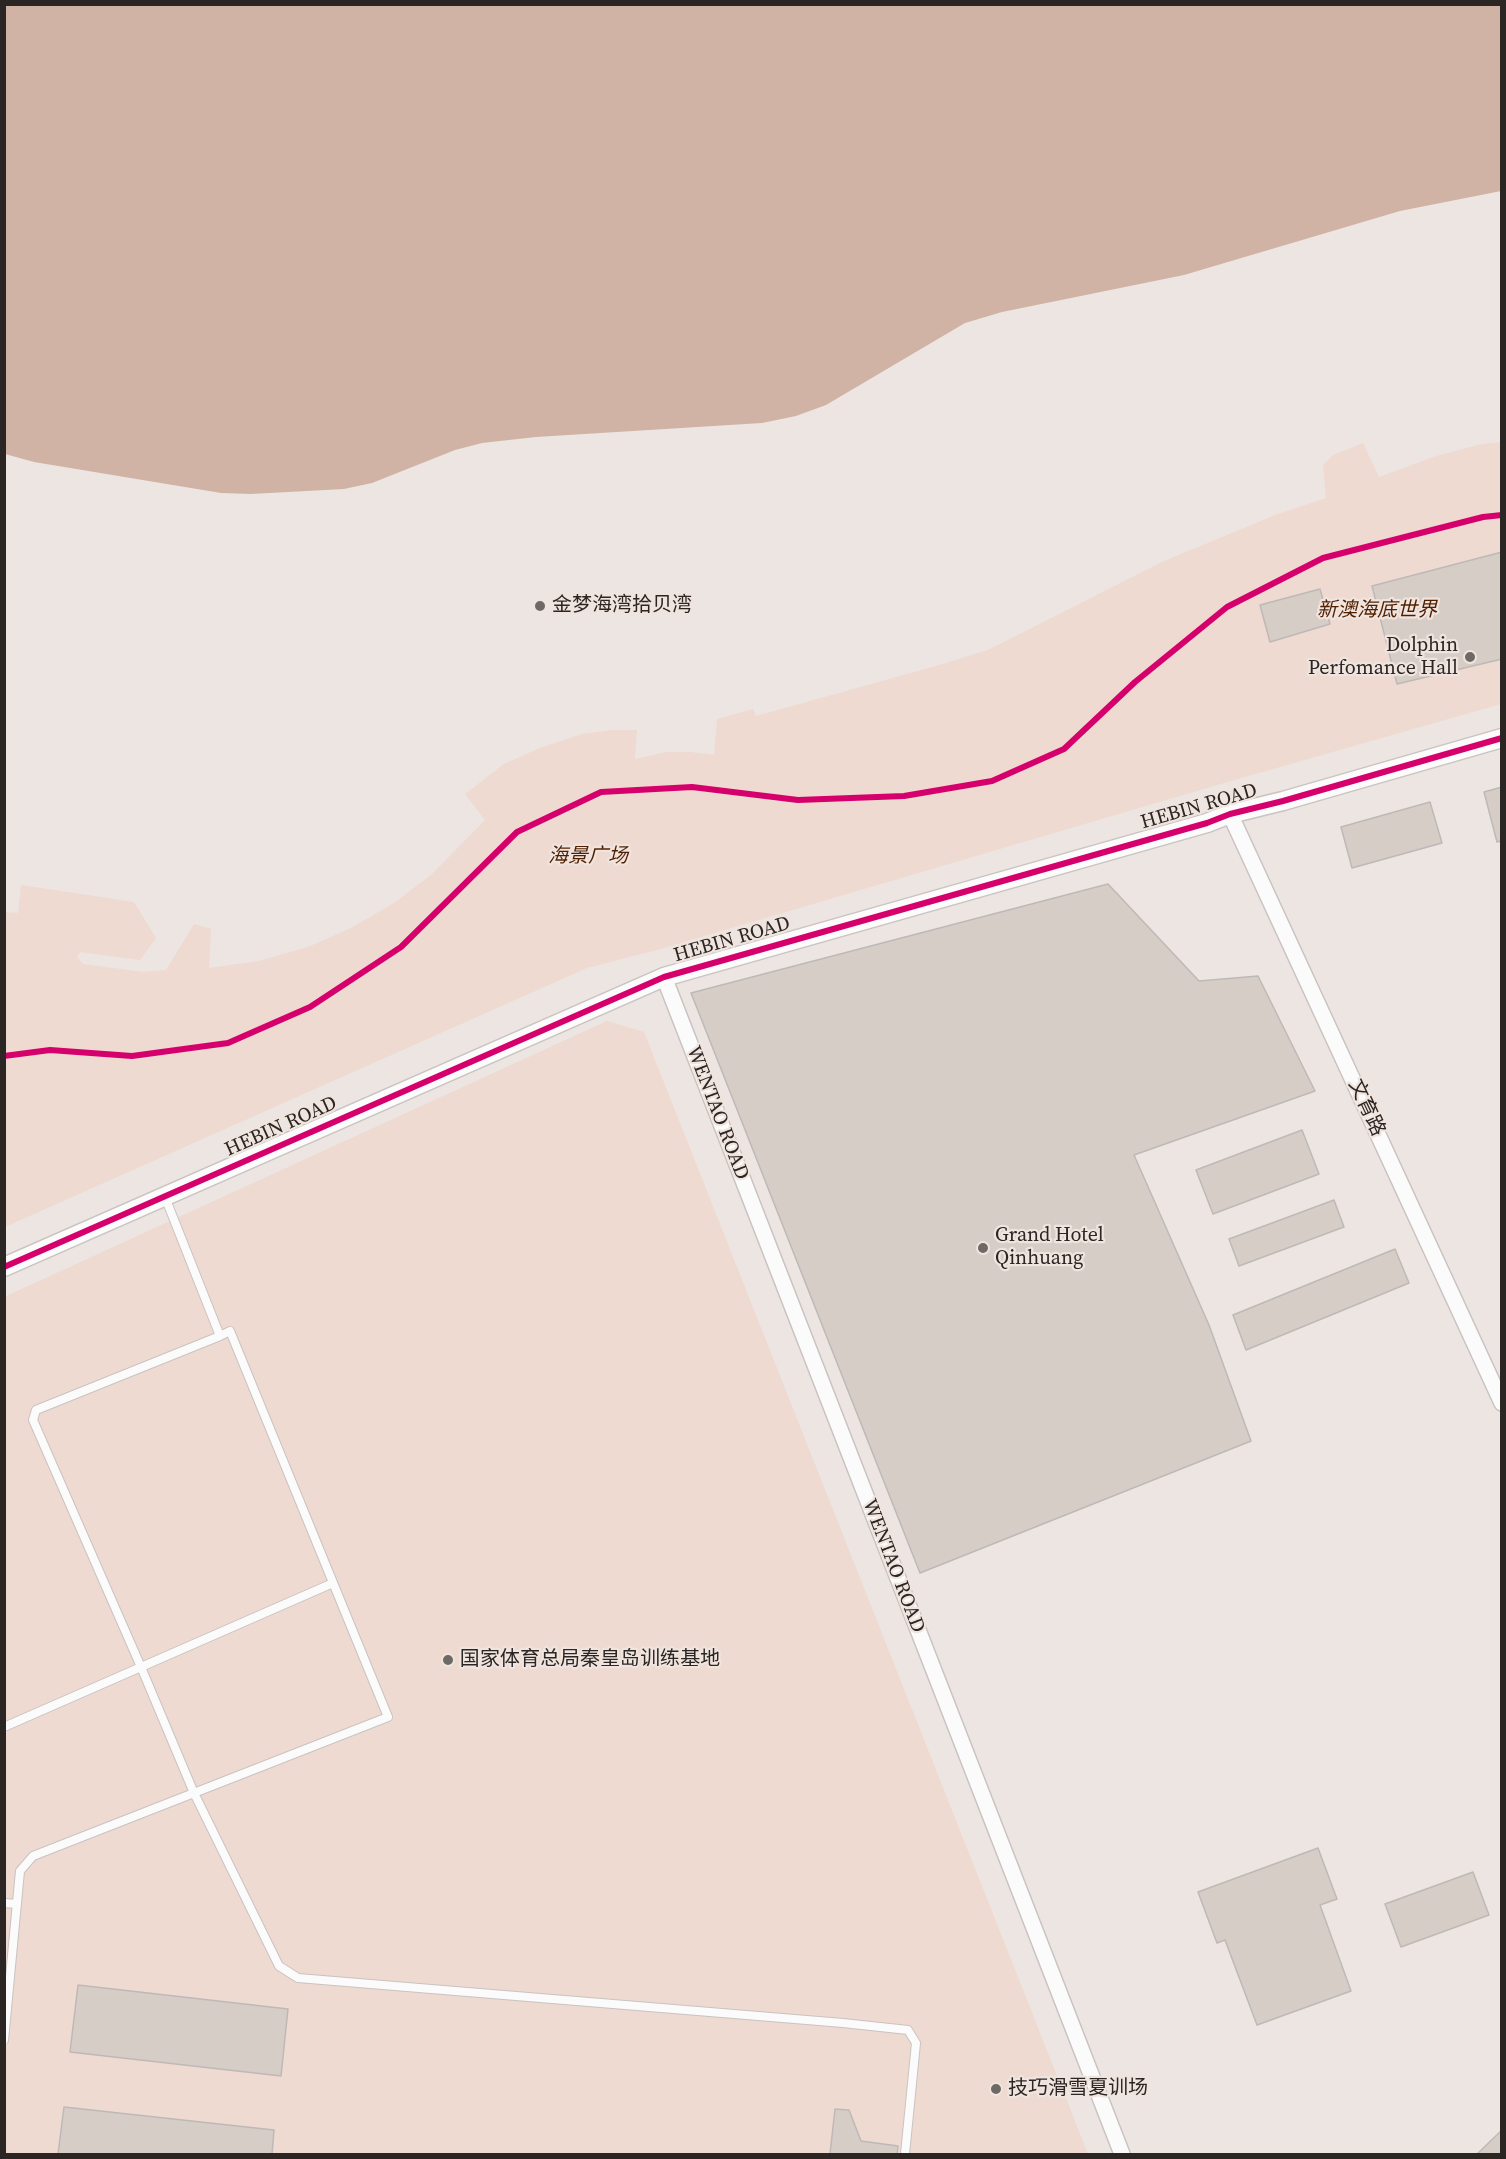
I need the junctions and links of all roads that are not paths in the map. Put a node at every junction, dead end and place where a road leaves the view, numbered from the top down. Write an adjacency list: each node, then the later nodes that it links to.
1 (1502, 738): 2 (street, HEBIN ROAD)
2 (1230, 814): 3 (street, HEBIN ROAD); 7 (street, 文育路)
3 (664, 977): 4 (street, HEBIN ROAD); 17 (street, WENTAO ROAD)
4 (165, 1196): 5 (street, HEBIN ROAD); 6 (lane)
5 (4, 1267)
6 (220, 1336): 8 (lane); 9 (lane)
7 (1502, 1403)
8 (333, 1583): 9 (lane); 11 (lane)
9 (141, 1667): 10 (lane); 11 (lane)
10 (4, 1727)
11 (194, 1793): 13 (lane); 16 (lane)
12 (4, 1903): 13 (lane)
13 (17, 1904): 14 (lane)
14 (9, 1944): 15 (lane)
15 (4, 2040)
16 (905, 2154)
17 (1122, 2154)

